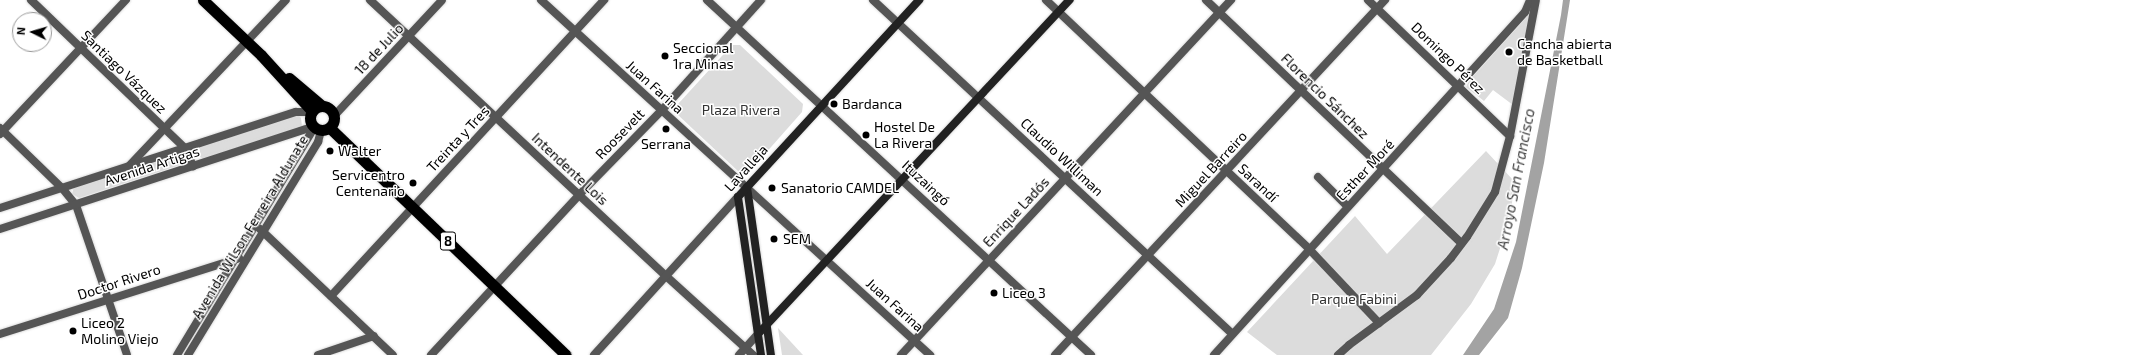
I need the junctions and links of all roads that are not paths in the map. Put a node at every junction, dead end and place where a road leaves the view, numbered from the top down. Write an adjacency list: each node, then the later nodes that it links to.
1 (31, 0): 28 (street, Santiago Vázquez)
2 (126, 0): 28 (street)
3 (203, 0): 27 (highway)
4 (286, 0): 27 (street)
5 (370, 0): 26 (street, Intendente Lois)
6 (442, 0): 26 (street, 18 de Julio)
7 (540, 0): 25 (street, Juan Farina)
8 (604, 0): 25 (street, Treinta y Tres)
9 (707, 0): 24 (street, Ituzaingó)
10 (761, 0): 24 (street, Roosevelt)
11 (873, 0): 23 (street, Claudio Williman)
12 (918, 0): 23 (main road, Lavalleja)
13 (1046, 0): 21 (street, Sarandí)
14 (1070, 0): 21 (main road)
15 (1206, 0): 22 (street, Florencio Sánchez)
16 (1231, 0): 22 (street, Enrique Ladós)
17 (1368, 0): 20 (street, Domingo Pérez)
18 (1385, 0): 20 (street, Miguel Barreiro)
19 (1532, 1): 30 (street, Esther Moré); 43 (street, Esther Moré)
20 (1377, 9): 30 (street, Domingo Pérez); 31 (street, Miguel Barreiro)
21 (1058, 12): 32 (street, Sarandí); 33 (main road)
22 (1219, 13): 31 (street, Florencio Sánchez); 32 (street, Enrique Ladós)
23 (898, 23): 33 (street, Claudio Williman); 34 (main road, Lavalleja)
24 (736, 27): 34 (street, Ituzaingó); 36 (street, Roosevelt)
25 (575, 32): 36 (street, Juan Farina); 39 (street, Treinta y Tres)
26 (409, 36): 38 (street, 18 de Julio); 39 (street, Intendente Lois)
27 (248, 42): 29 (highway); 41 (street)
28 (80, 48): 41 (street, Santiago Vázquez); 42 (street)
29 (261, 55): 35 (highway); 37 (highway)
30 (1458, 87): 43 (street, Domingo Pérez); 47 (street, Esther Moré)
31 (1301, 91): 47 (street, Florencio Sánchez); 48 (street, Miguel Barreiro)
32 (1144, 93): 48 (street, Sarandí); 50 (street, Enrique Ladós)
33 (978, 98): 50 (street, Claudio Williman); 51 (main road)
34 (822, 105): 51 (street, Ituzaingó); 52 (main road, Lavalleja)
35 (322, 106): 37 (highway); 38 (highway)
36 (662, 110): 52 (street, Juan Farina); 54 (street, Roosevelt)
37 (311, 112): 40 (highway); 44 (street, Avenida Artigas)
38 (334, 116): 40 (highway)
39 (496, 117): 54 (street, Intendente Lois); 57 (street, Treinta y Tres)
40 (320, 128): 46 (street, Avenida Artigas); 57 (highway, 8); 60 (street, Avenida Wilson Ferreira Aldunate); 62 (street, Avenida Wilson Ferreira Aldunate)
41 (166, 129): 44 (street, Santiago Vázquez); 45 (street)
42 (1, 131): 53 (street)
43 (1510, 136): 63 (street, Esther Moré)
44 (185, 148): 45 (street, Avenida Artigas); 46 (street, Santiago Vázquez)
45 (129, 166): 53 (street, Avenida Artigas)
46 (193, 166): 56 (street, Avenida Artigas)
47 (1383, 169): 58 (street, Esther Moré); 63 (street, Florencio Sánchez)
48 (1226, 171): 64 (street, Sarandí); 65 (street, Miguel Barreiro)
49 (1318, 177): 58 (street)
50 (1065, 178): 65 (street, Claudio Williman); 67 (street, Enrique Ladós)
51 (903, 180): 67 (street, Ituzaingó); 68 (main road)
52 (747, 187): 55 (main road, Lavalleja); 68 (street, Juan Farina); 74 (main road)
53 (62, 188): 56 (street); 59 (street, Avenida Artigas)
54 (579, 195): 69 (street, Intendente Lois); 70 (street, Roosevelt)
55 (738, 197): 69 (street, Lavalleja); 77 (main road)
56 (76, 205): 61 (street, Avenida Artigas); 72 (street)
57 (413, 207): 70 (highway, 8); 71 (street, Treinta y Tres)
58 (1348, 207): 64 (street, Esther Moré)
59 (0, 208)
60 (255, 227): 62 (street); 66 (street, Avenida Wilson Ferreira Aldunate)
61 (0, 229)
62 (263, 231): 66 (street, Avenida Wilson Ferreira Aldunate); 71 (street)
63 (1461, 243): 73 (street, Esther Moré)
64 (1309, 249): 73 (street, Sarandí); 78 (street, Esther Moré)
65 (1148, 255): 78 (street, Claudio Williman); 80 (street, Miguel Barreiro)
66 (241, 259): 72 (street, Doctor Rivero); 75 (street, Avenida Wilson Ferreira Aldunate); 81 (street, Avenida Wilson Ferreira Aldunate)
67 (990, 259): 80 (street, Ituzaingó); 82 (street, Enrique Ladós)
68 (826, 260): 74 (main road); 82 (street, Juan Farina)
69 (666, 276): 83 (street, Intendente Lois); 91 (street, Lavalleja)
70 (495, 286): 89 (street, Roosevelt); 90 (highway, 8)
71 (331, 296): 79 (street)
72 (108, 299): 76 (street, Doctor Rivero); 84 (street)
73 (1379, 323): 101 (street, Esther Moré)
74 (766, 325): 77 (main road); 95 (main road)
75 (191, 333): 81 (street, Avenida Wilson Ferreira Aldunate); 85 (street, Avenida Wilson Ferreira Aldunate)
76 (0, 334)
77 (758, 334): 83 (street); 94 (main road)
78 (1232, 334): 100 (street, Esther Moré)
79 (374, 336): 87 (street); 88 (street)
80 (1072, 336): 98 (street, Miguel Barreiro); 99 (street, Ituzaingó)
81 (199, 337): 86 (street, Avenida Wilson Ferreira Aldunate)
82 (914, 341): 96 (street, Enrique Ladós); 97 (street, Juan Farina)
83 (746, 348): 92 (street); 93 (street, Intendente Lois)
84 (127, 355)
85 (177, 355)
86 (188, 355)
87 (318, 355)
88 (393, 355)
89 (431, 355)
90 (566, 355)
91 (594, 355)
92 (739, 355)
93 (753, 355)
94 (761, 355)
95 (771, 355)
96 (901, 355)
97 (930, 355)
98 (1055, 355)
99 (1091, 355)
100 (1214, 355)
101 (1338, 355)

